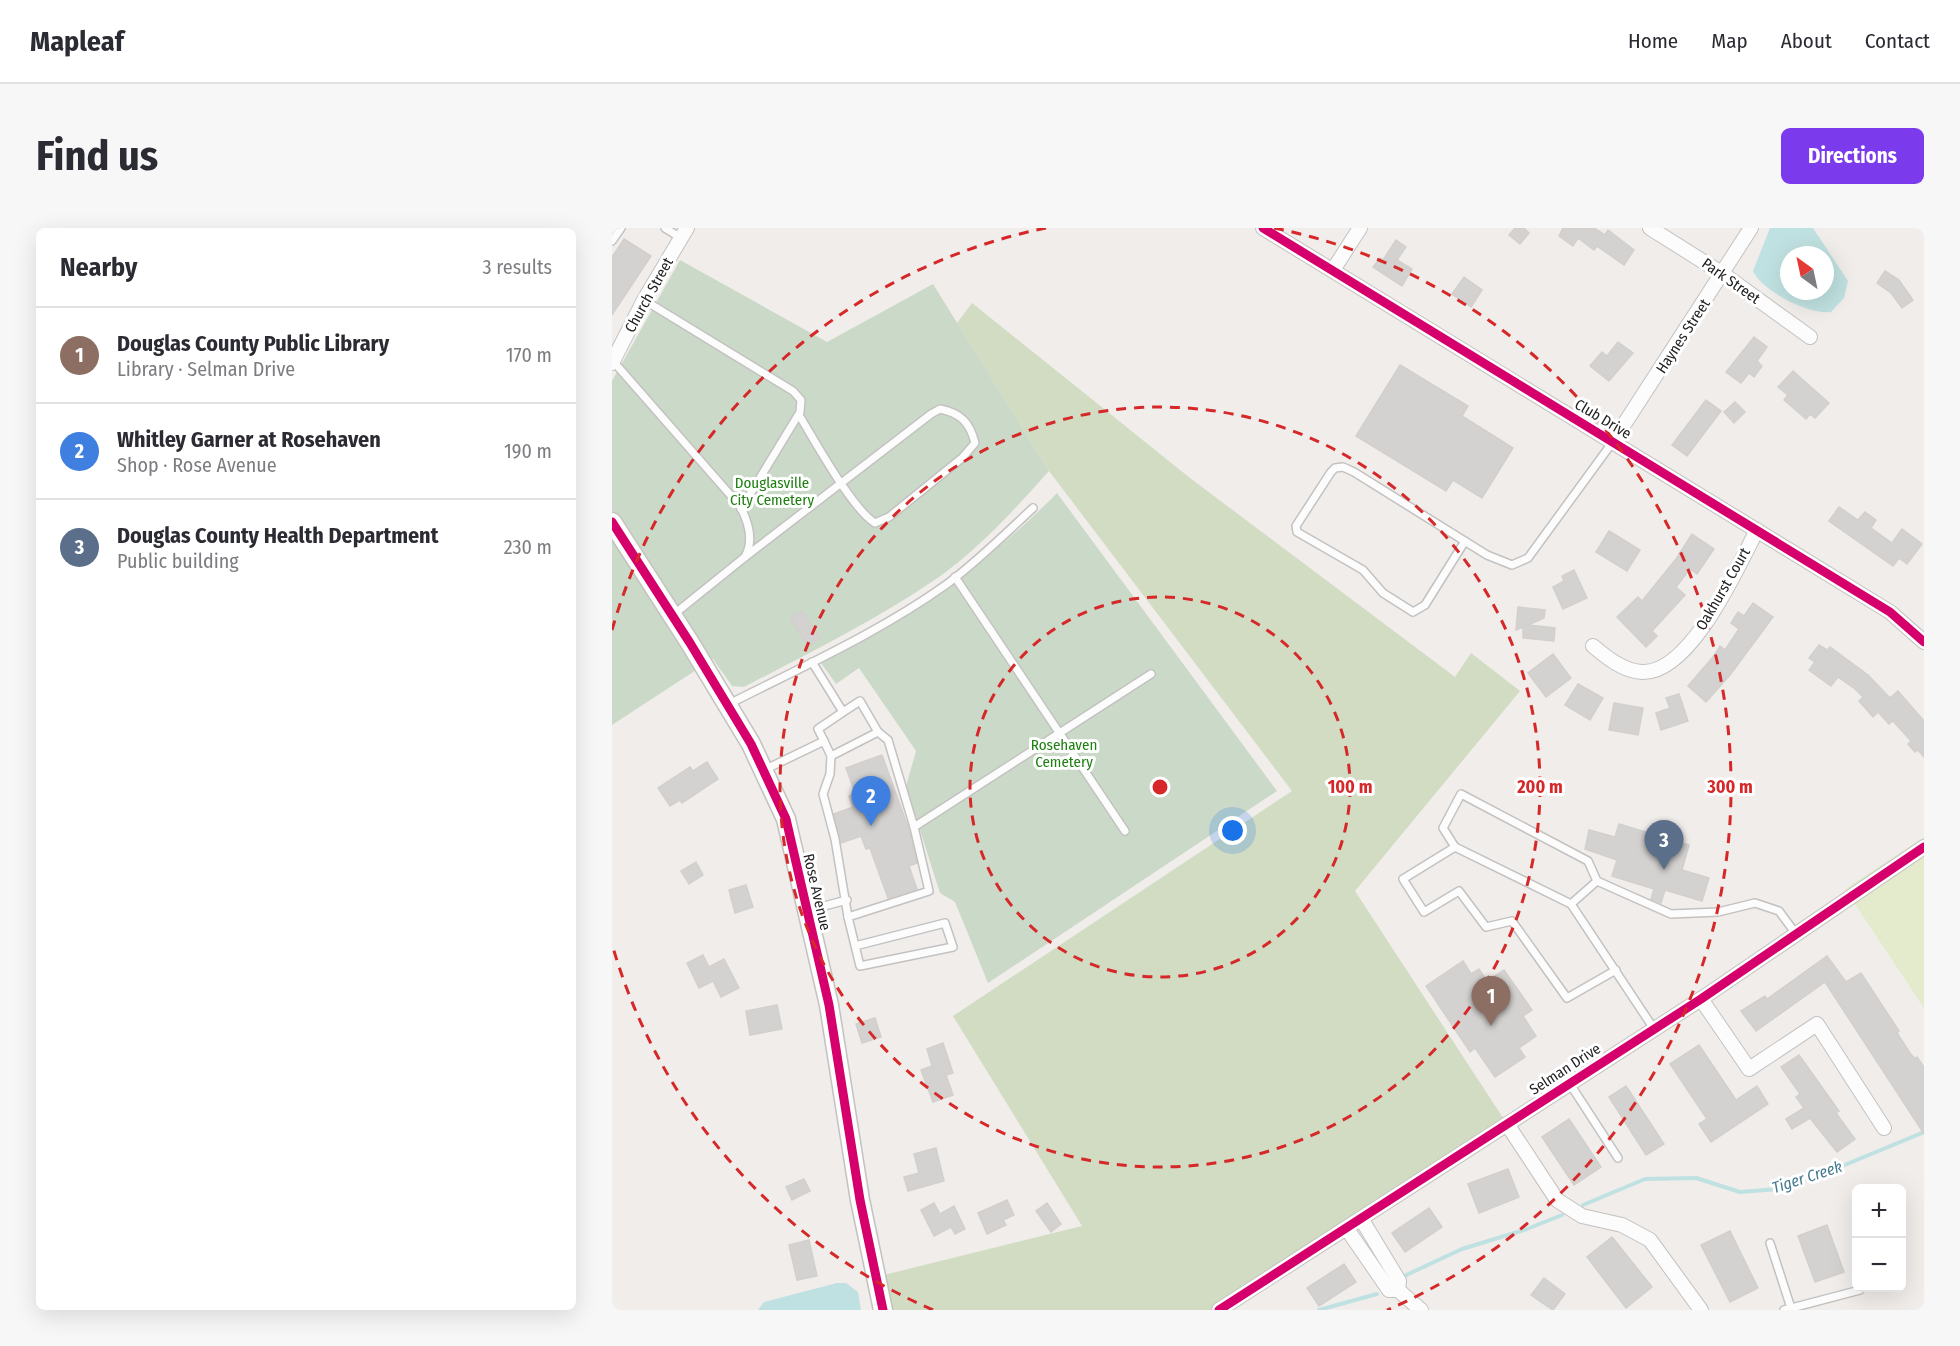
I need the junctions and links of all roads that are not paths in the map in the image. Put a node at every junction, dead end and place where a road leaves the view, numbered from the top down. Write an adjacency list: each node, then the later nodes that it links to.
1 (621, 228): 8 (lane)
2 (665, 228): 7 (lane)
3 (1263, 228): 9 (street, Club Drive)
4 (1360, 228): 9 (street)
5 (1650, 228): 10 (street, Park Street)
6 (1751, 228): 10 (street, Haynes Street)
7 (684, 233): 11 (street, Church Street)
8 (612, 242)
9 (1333, 270): 15 (street, Club Drive)
10 (1723, 274): 12 (street, Park Street); 15 (street, Haynes Street)
11 (644, 300): 13 (street, Church Street); 14 (lane)
12 (1810, 338)
13 (613, 362): 18 (lane)
14 (799, 415): 16 (lane); 18 (lane)
15 (1612, 443): 20 (street, Club Drive); 21 (lane)
16 (842, 483): 16 (lane); 22 (lane)
17 (1033, 508): 23 (lane)
18 (741, 509): 22 (lane)
19 (612, 522): 24 (street, Rose Avenue)
20 (1757, 530): 25 (street, Club Drive); 26 (street, Oakhurst Court)
21 (1465, 541): 21 (lane)
22 (746, 557): 24 (lane)
23 (955, 577): 27 (lane); 32 (lane)
24 (672, 615): 29 (street, Rose Avenue)
25 (1924, 642)
26 (1593, 646)
27 (812, 662): 29 (lane); 30 (lane)
28 (1151, 674): 32 (lane)
29 (727, 705): 35 (street, Rose Avenue)
30 (843, 712): 31 (lane); 33 (lane)
31 (878, 732): 34 (lane); 36 (lane)
32 (1060, 734): 36 (lane); 37 (lane)
33 (824, 741): 34 (lane); 35 (lane)
34 (831, 756): 41 (lane)
35 (764, 770): 43 (street, Rose Avenue)
36 (914, 827): 44 (lane)
37 (1125, 831)
38 (1455, 847): 40 (lane); 42 (lane); 47 (lane)
39 (1924, 847): 45 (street, Selman Drive)
40 (1597, 881): 42 (lane); 45 (lane)
41 (847, 900): 43 (lane); 44 (lane)
42 (1571, 904): 47 (lane)
43 (806, 911): 60 (street, Rose Avenue)
44 (848, 917): 46 (lane)
45 (1796, 934): 48 (street, Selman Drive)
46 (855, 946): 46 (lane)
47 (1616, 970): 49 (lane)
48 (1701, 999): 49 (street, Selman Drive); 52 (street)
49 (1654, 1029): 50 (street, Selman Drive)
50 (1570, 1084): 51 (street, Selman Drive); 53 (lane)
51 (1507, 1124): 54 (street, Selman Drive); 63 (street)
52 (1884, 1128)
53 (1618, 1158)
54 (1362, 1220): 55 (street, Selman Drive); 57 (street)
55 (1347, 1229): 57 (street); 61 (street, Selman Drive)
56 (1770, 1243): 59 (lane)
57 (1398, 1290): 62 (street)
58 (1852, 1292): 59 (lane)
59 (1788, 1309)
60 (883, 1310)
61 (1219, 1310)
62 (1421, 1310)
63 (1701, 1310)

